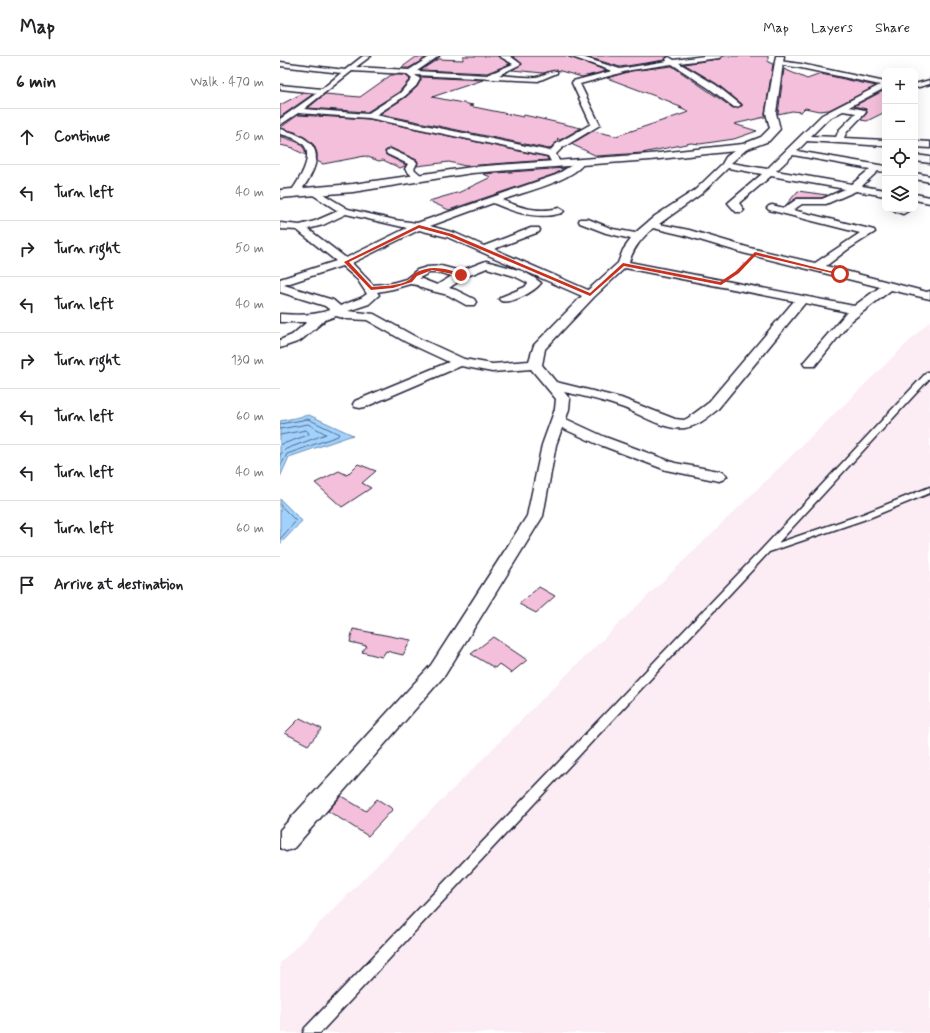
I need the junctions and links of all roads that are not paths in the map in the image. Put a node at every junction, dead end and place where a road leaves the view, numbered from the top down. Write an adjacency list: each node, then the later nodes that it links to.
1 (368, 56): 12 (street)
2 (436, 56): 15 (street)
3 (502, 56): 16 (street)
4 (572, 56): 10 (street)
5 (666, 56): 8 (street)
6 (719, 56): 8 (street)
7 (780, 59): 18 (street); 34 (main road)
8 (673, 62): 11 (street); 23 (street)
9 (280, 64): 12 (street)
10 (609, 68): 11 (street); 13 (street)
11 (630, 68): 13 (street)
12 (349, 71): 15 (street); 22 (street)
13 (620, 71): 38 (street)
14 (555, 72): 16 (street)
15 (409, 73): 16 (street); 26 (street)
16 (493, 76)
17 (930, 82): 19 (street)
18 (882, 84)
19 (918, 85)
20 (280, 87): 22 (street)
21 (882, 87): 24 (street)
22 (324, 91): 25 (street)
23 (737, 105)
24 (841, 108): 29 (street); 30 (street)
25 (298, 111): 26 (street); 27 (street)
26 (369, 116): 38 (street)
27 (281, 120)
28 (280, 131): 49 (street)
29 (805, 138): 30 (street); 36 (street)
30 (839, 141): 31 (street)
31 (882, 142)
32 (918, 144): 33 (street)
33 (930, 145)
34 (744, 147): 40 (main road); 41 (street)
35 (390, 152): 45 (street)
36 (791, 152): 42 (street); 43 (street)
37 (918, 158): 39 (street)
38 (554, 159): 40 (main road); 45 (main road)
39 (930, 160)
40 (580, 163): 53 (street)
41 (726, 166): 43 (street); 63 (street)
42 (881, 168): 47 (street)
43 (766, 173): 47 (street); 56 (street)
44 (918, 177): 46 (street)
45 (419, 178): 48 (main road)
46 (930, 179)
47 (854, 188): 50 (street); 59 (street)
48 (313, 191): 49 (main road); 57 (street)
49 (295, 193): 51 (main road)
50 (882, 193)
51 (280, 194)
52 (918, 198): 54 (street)
53 (494, 200): 58 (street); 62 (street)
54 (930, 200)
55 (772, 208): 59 (street)
56 (739, 210)
57 (345, 211): 62 (street); 64 (street)
58 (559, 211)
59 (786, 211): 70 (street)
60 (584, 221): 66 (street)
61 (280, 226): 64 (street)
62 (419, 226): 67 (street); 68 (street)
63 (651, 226): 66 (street); 70 (street)
64 (300, 228): 68 (street)
65 (536, 230): 67 (street)
66 (637, 237): 69 (street)
67 (485, 249): 78 (street)
68 (346, 262): 73 (street); 76 (street)
69 (623, 264): 78 (street); 81 (street)
70 (818, 267): 74 (street)
71 (461, 275): 72 (street); 77 (street); 80 (street)
72 (410, 281): 76 (street); 77 (street)
73 (280, 283)
74 (888, 286): 79 (street); 84 (street)
75 (280, 288): 85 (street)
76 (371, 289): 85 (street)
77 (439, 289): 82 (street)
78 (590, 295): 90 (street)
79 (930, 295)
80 (505, 299)
81 (802, 299): 84 (street); 92 (street)
82 (470, 302)
83 (301, 307): 85 (street)
84 (856, 310): 89 (street)
85 (328, 314): 86 (street); 87 (street); 88 (street)
86 (280, 318)
87 (280, 344)
88 (460, 362): 90 (street); 93 (street)
89 (810, 363)
90 (535, 365): 92 (street)
91 (930, 374): 97 (lane)
92 (553, 385): 94 (street)
93 (360, 404)
94 (558, 421): 95 (street); 98 (street)
95 (719, 476)
96 (930, 490): 97 (lane)
97 (766, 550): 99 (lane)
98 (286, 840)
99 (310, 1033)

